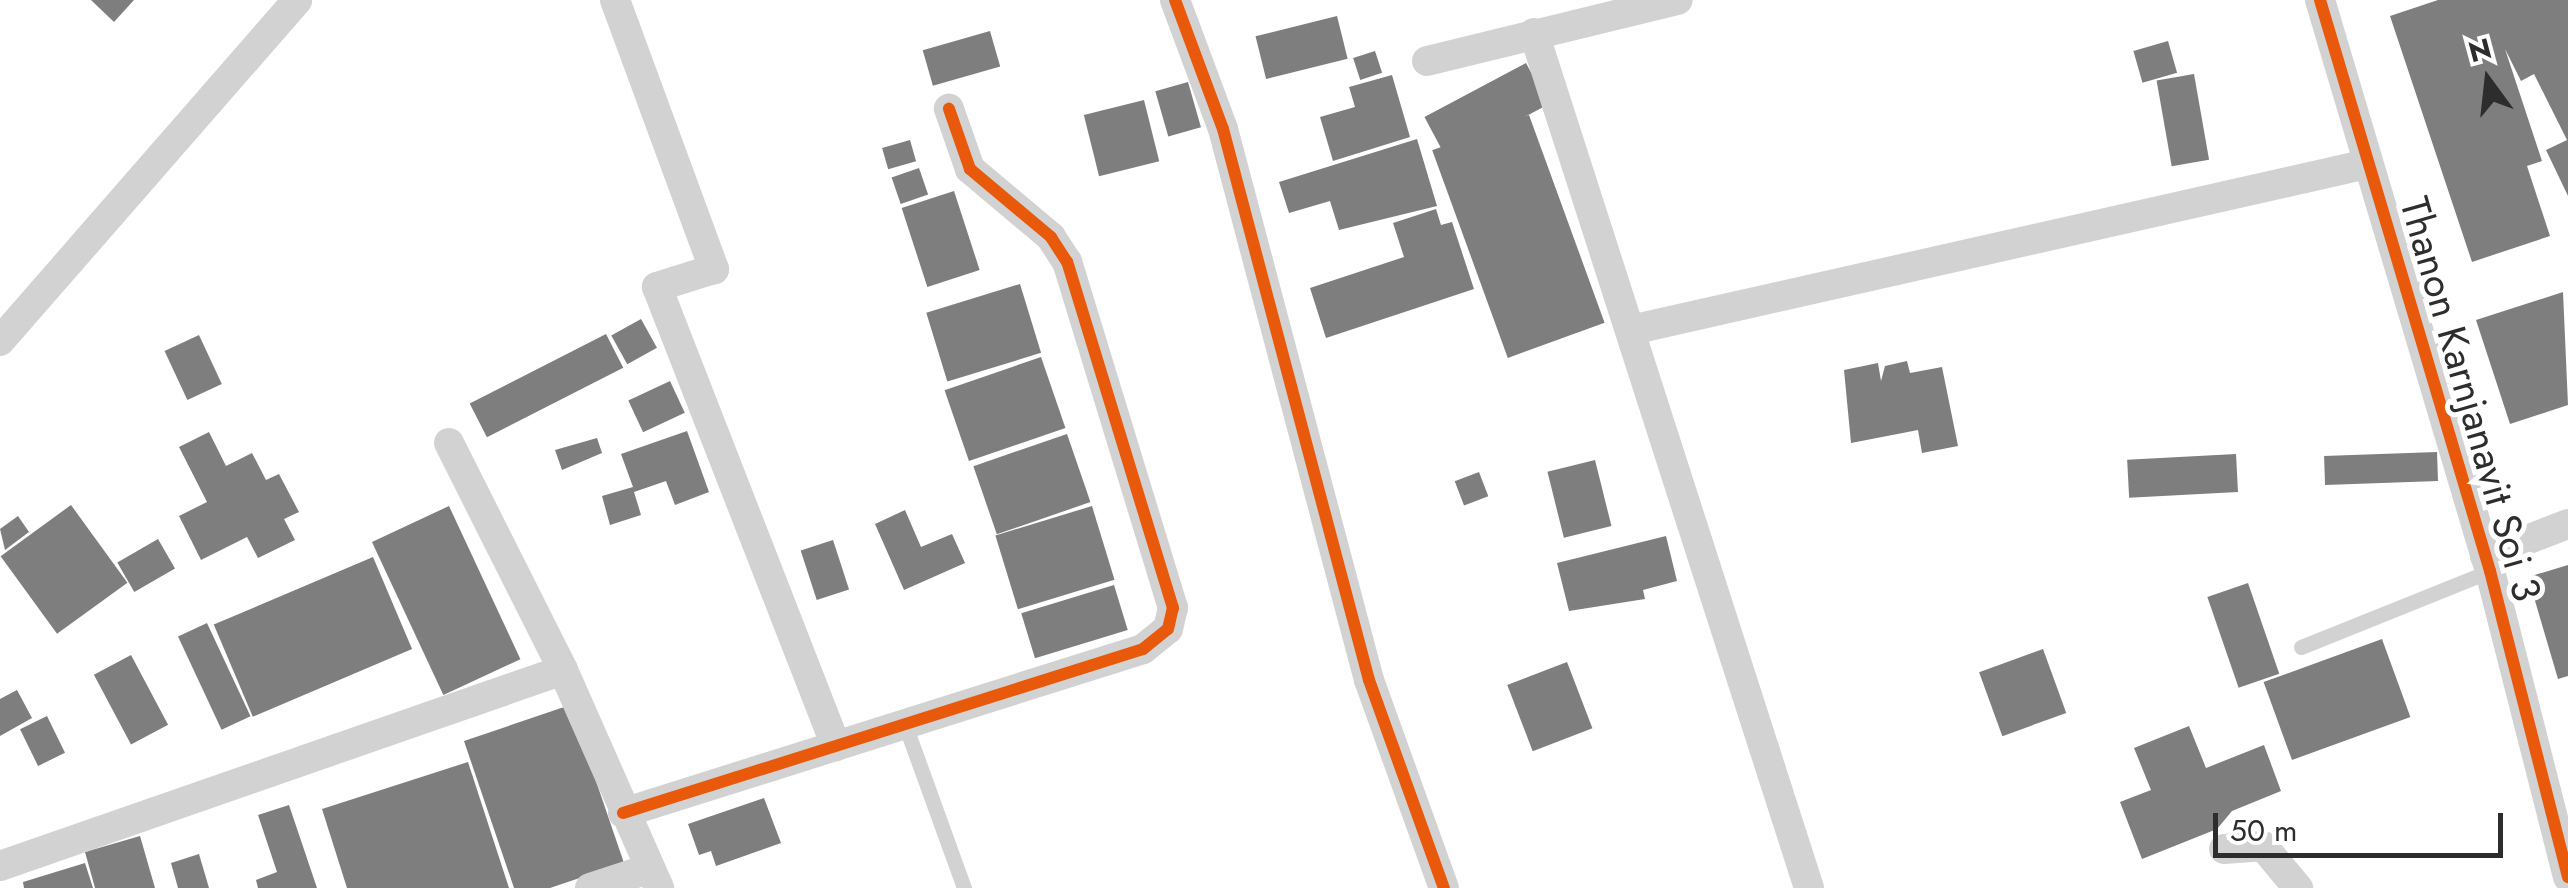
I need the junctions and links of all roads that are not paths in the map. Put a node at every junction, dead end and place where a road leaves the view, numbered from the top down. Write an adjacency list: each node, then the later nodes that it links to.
1 (298, 0): 11 (street)
2 (616, 0): 18 (street)
3 (1175, 0): 26 (street)
4 (1678, 0): 6 (street)
5 (2320, 0): 9 (street, Thanon Karnjanavit Soi 3)
6 (1534, 33): 7 (street); 10 (street)
7 (1427, 61)
8 (949, 109): 17 (street)
9 (2368, 164): 10 (street); 14 (street, Thanon Karnjanavit Soi 3)
10 (1631, 330): 27 (street)
11 (0, 342)
12 (448, 444): 16 (street)
13 (2568, 524): 14 (street)
14 (2487, 563): 15 (lane); 22 (street, Thanon Karnjanavit Soi 3)
15 (2301, 647)
16 (563, 670): 19 (street); 21 (street)
17 (904, 722): 18 (street); 25 (lane)
18 (836, 746): 19 (street)
19 (623, 813): 23 (street)
20 (2224, 849): 28 (street)
21 (0, 866)
22 (2567, 868): 29 (street)
23 (654, 879): 24 (street)
24 (590, 888)
25 (964, 888)
26 (1444, 888)
27 (1809, 888)
28 (2298, 888)
29 (2552, 888)

